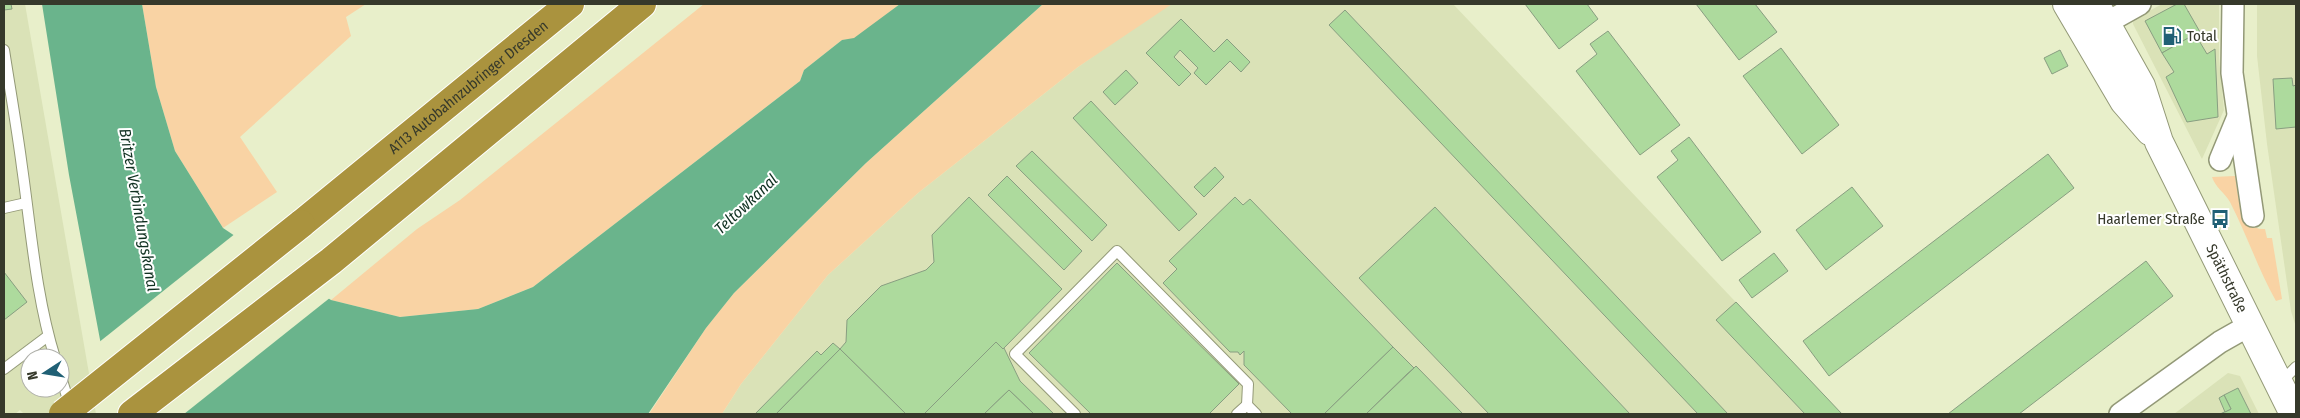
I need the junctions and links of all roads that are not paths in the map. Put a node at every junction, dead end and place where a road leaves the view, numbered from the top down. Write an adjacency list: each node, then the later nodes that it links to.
1 (642, 4): 22 (highway)
2 (2067, 4): 6 (main road, Späthstraße)
3 (2140, 4): 6 (street)
4 (2233, 4): 8 (street)
5 (564, 9): 20 (highway, A113 Autobahnzubringer Dresden, bridge)
6 (2095, 19): 13 (main road, Späthstraße)
7 (4, 50): 10 (lane)
8 (2237, 119): 9 (street); 12 (street)
9 (2220, 160)
10 (26, 203): 11 (lane); 14 (lane)
11 (4, 208)
12 (2253, 216)
13 (2250, 325): 17 (main road, Späthstraße); 26 (street)
14 (48, 336): 15 (lane); 16 (lane)
15 (52, 348)
16 (4, 369)
17 (2288, 375): 27 (main road, Späthstraße)
18 (68, 398): 21 (lane)
19 (1246, 405): 23 (lane); 24 (lane); 25 (lane)
20 (63, 414)
21 (73, 414)
22 (132, 414)
23 (1075, 414)
24 (1237, 414)
25 (1256, 414)
26 (2120, 414)
27 (2294, 414)

